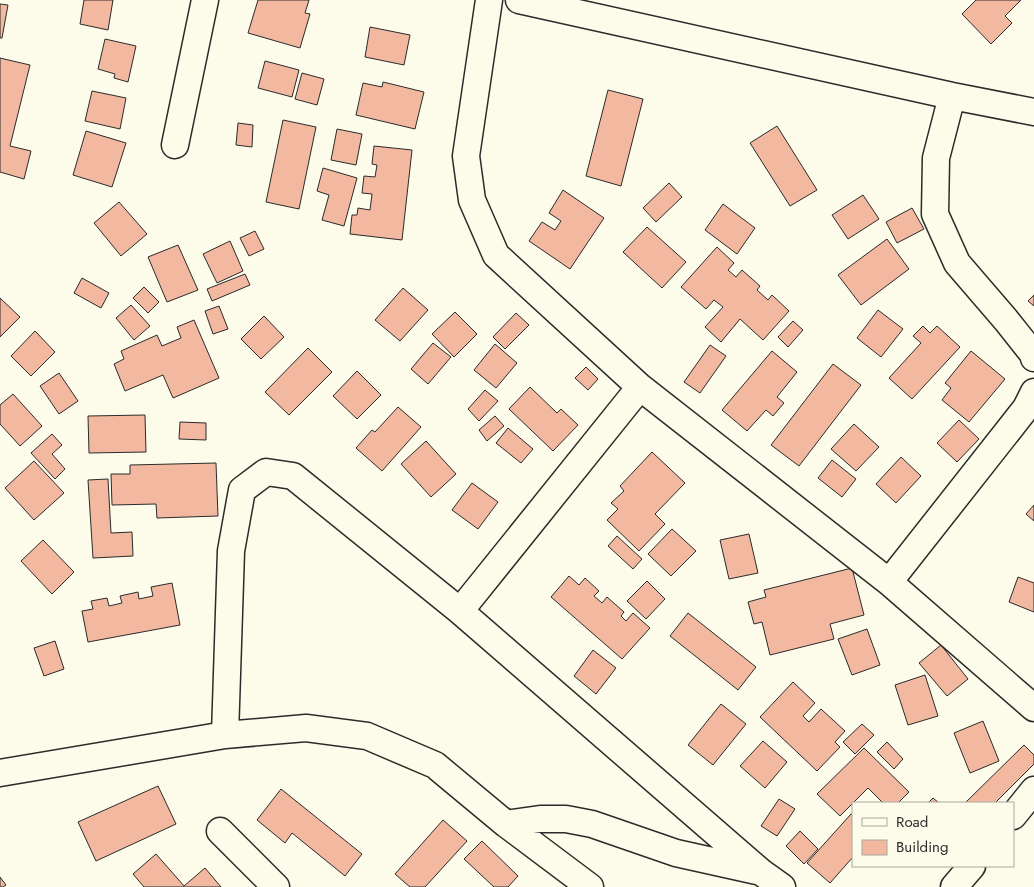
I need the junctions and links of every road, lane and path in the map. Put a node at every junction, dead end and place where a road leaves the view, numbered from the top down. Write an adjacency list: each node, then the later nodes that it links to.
1 (205, 0): 6 (street)
2 (489, 0): 8 (street)
3 (519, 0): 4 (street)
4 (952, 96): 5 (street); 7 (street)
5 (1034, 112)
6 (176, 145)
7 (1034, 358)
8 (640, 387): 10 (street); 11 (street)
9 (1034, 392): 10 (street)
10 (889, 582): 12 (street)
11 (460, 611): 13 (street); 20 (street)
12 (1034, 708)
13 (225, 735): 14 (street); 17 (street)
14 (0, 773)
15 (1034, 790): 16 (street)
16 (1014, 815)
17 (506, 824): 20 (street); 22 (street)
18 (220, 831): 21 (street)
19 (971, 867): 24 (street)
20 (761, 872): 23 (street)
21 (276, 887)
22 (590, 887)
23 (782, 887)
24 (954, 887)

